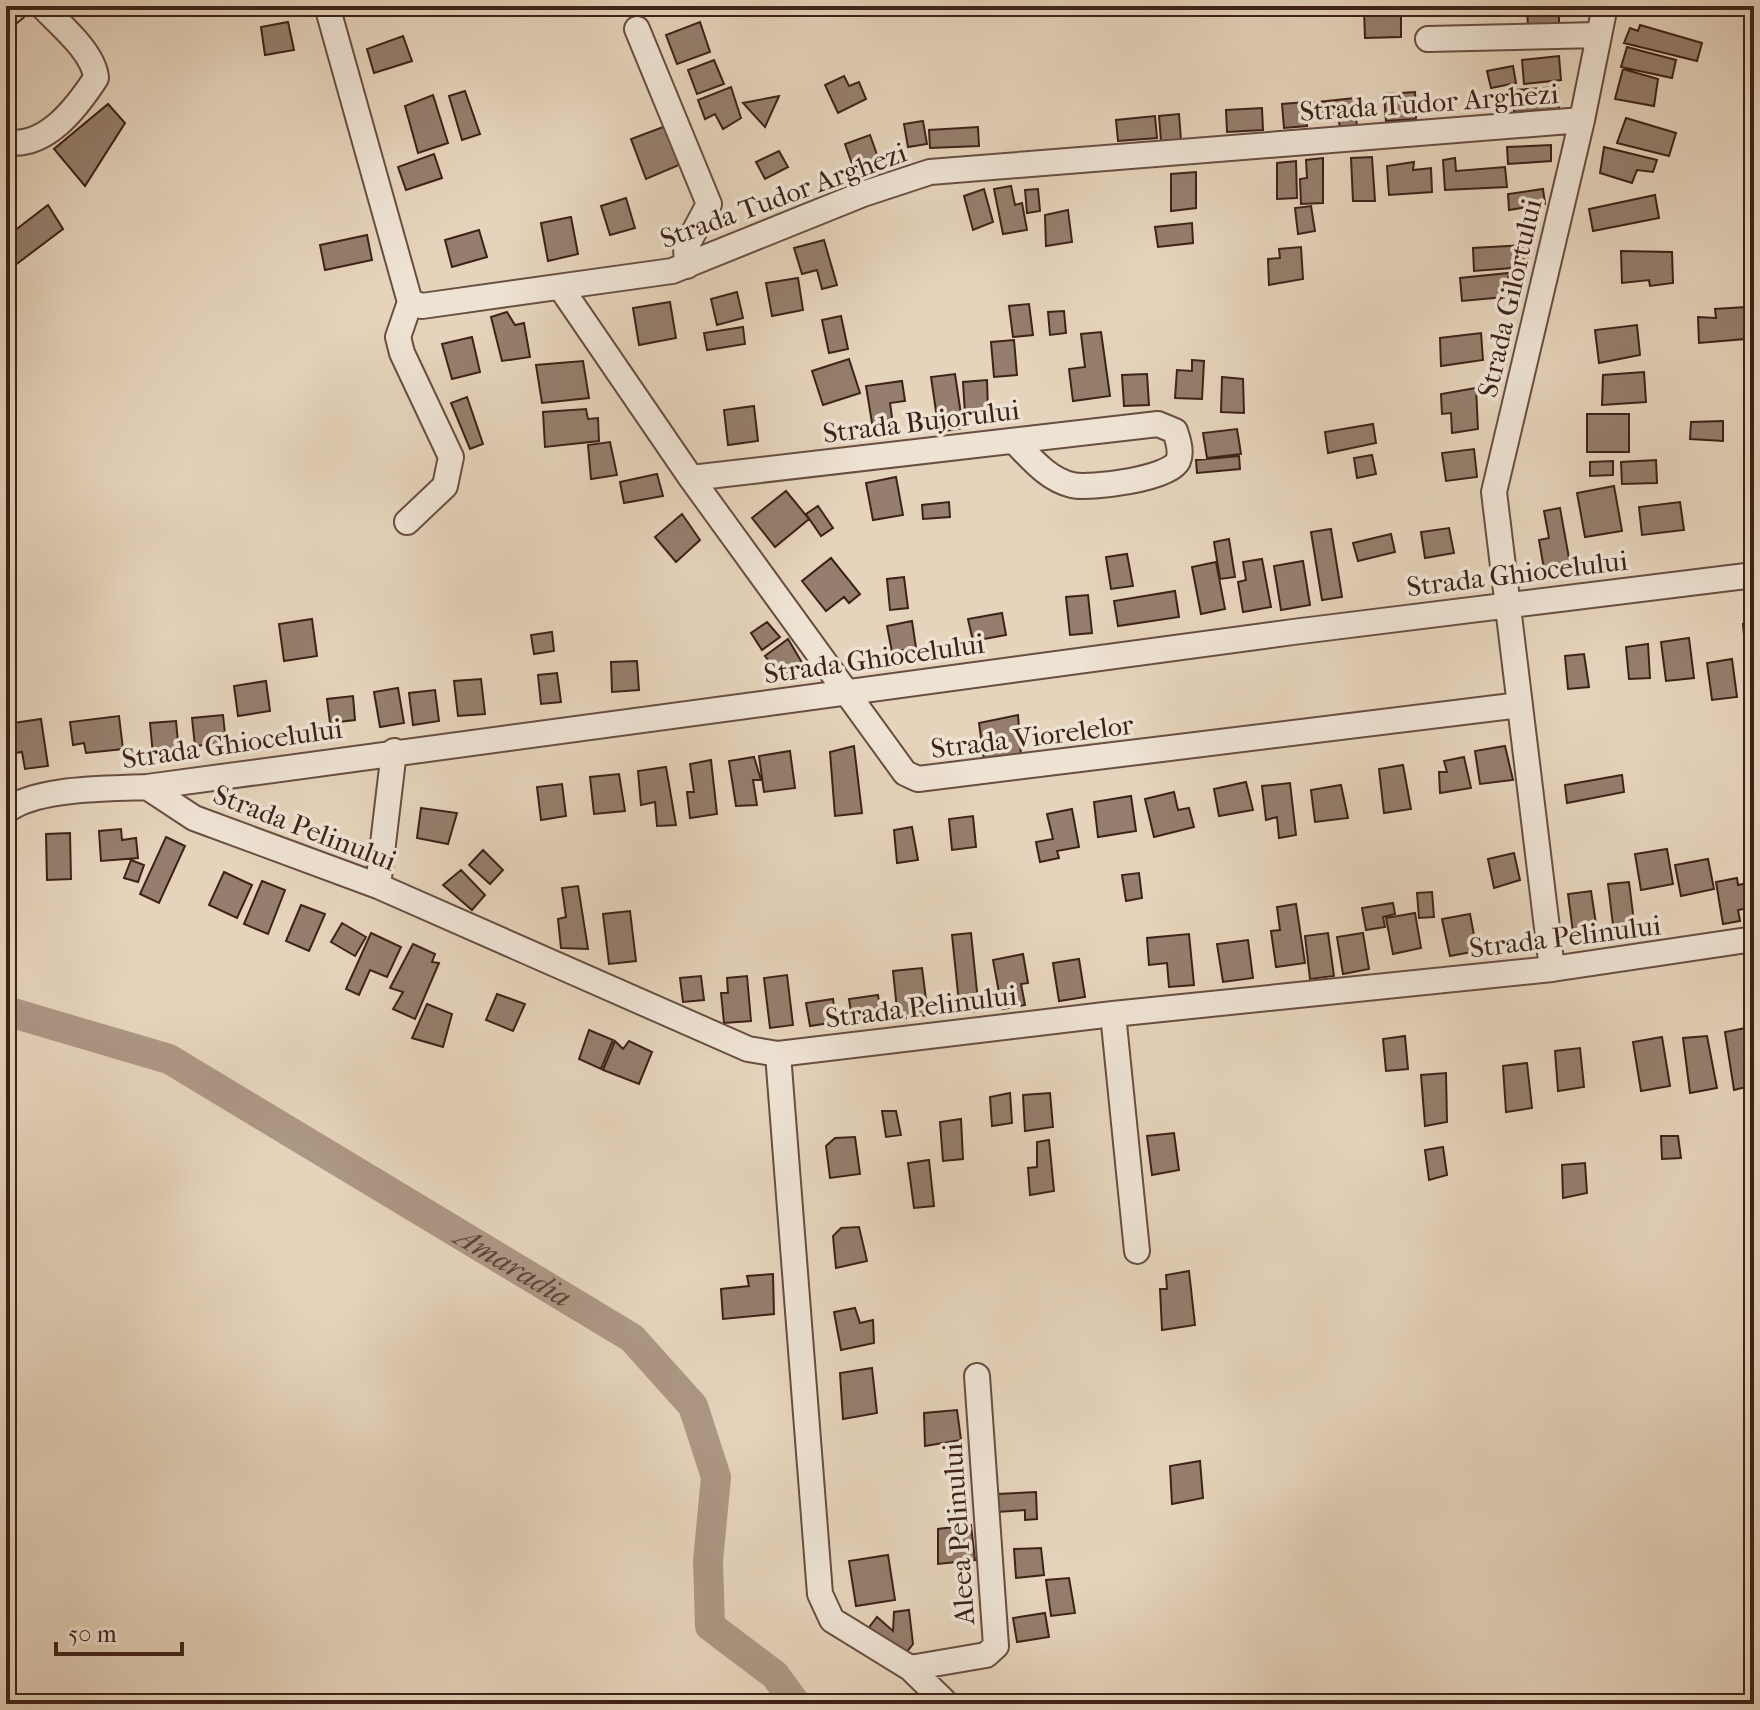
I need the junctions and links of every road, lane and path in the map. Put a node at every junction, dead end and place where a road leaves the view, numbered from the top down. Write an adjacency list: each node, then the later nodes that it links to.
1 (11, 6): 5 (main road)
2 (42, 6): 10 (street)
3 (327, 6): 13 (street)
4 (1605, 6): 7 (street, Strada Gilortului)
5 (6, 10)
6 (637, 29): 11 (street)
7 (1598, 35): 8 (street); 9 (street, Strada Gilortului)
8 (1428, 39)
9 (1582, 120): 11 (street, Strada Tudor Arghezi); 18 (street, Strada Gilortului)
10 (6, 142)
11 (687, 266): 12 (street, Strada Tudor Arghezi)
12 (561, 288): 13 (street, Strada Tudor Arghezi); 15 (street, Strada Viorelelor)
13 (410, 302): 16 (street)
14 (1014, 441): 14 (street, Strada Bujorului); 15 (street, Strada Bujorului)
15 (691, 478): 19 (street, Strada Viorelelor)
16 (407, 522)
17 (1754, 575): 18 (street, Strada Ghiocelului)
18 (1509, 604): 19 (street, Strada Ghiocelului); 20 (street)
19 (846, 691): 20 (street, Strada Viorelelor); 21 (street, Strada Ghiocelului)
20 (1520, 705): 26 (street)
21 (394, 751): 22 (street, Strada Ghiocelului); 24 (street)
22 (147, 787): 23 (street, Strada Ghiocelului); 24 (street, Strada Pelinului)
23 (6, 811)
24 (378, 886): 28 (street, Strada Pelinului)
25 (1754, 939): 26 (street, Strada Pelinului)
26 (1552, 969): 27 (street, Strada Pelinului)
27 (1113, 1014): 28 (street, Strada Pelinului); 29 (street)
28 (778, 1054): 31 (street)
29 (1137, 1251)
30 (977, 1376): 31 (street, Aleea Pelinului)
31 (910, 1668): 32 (street)
32 (947, 1704)

